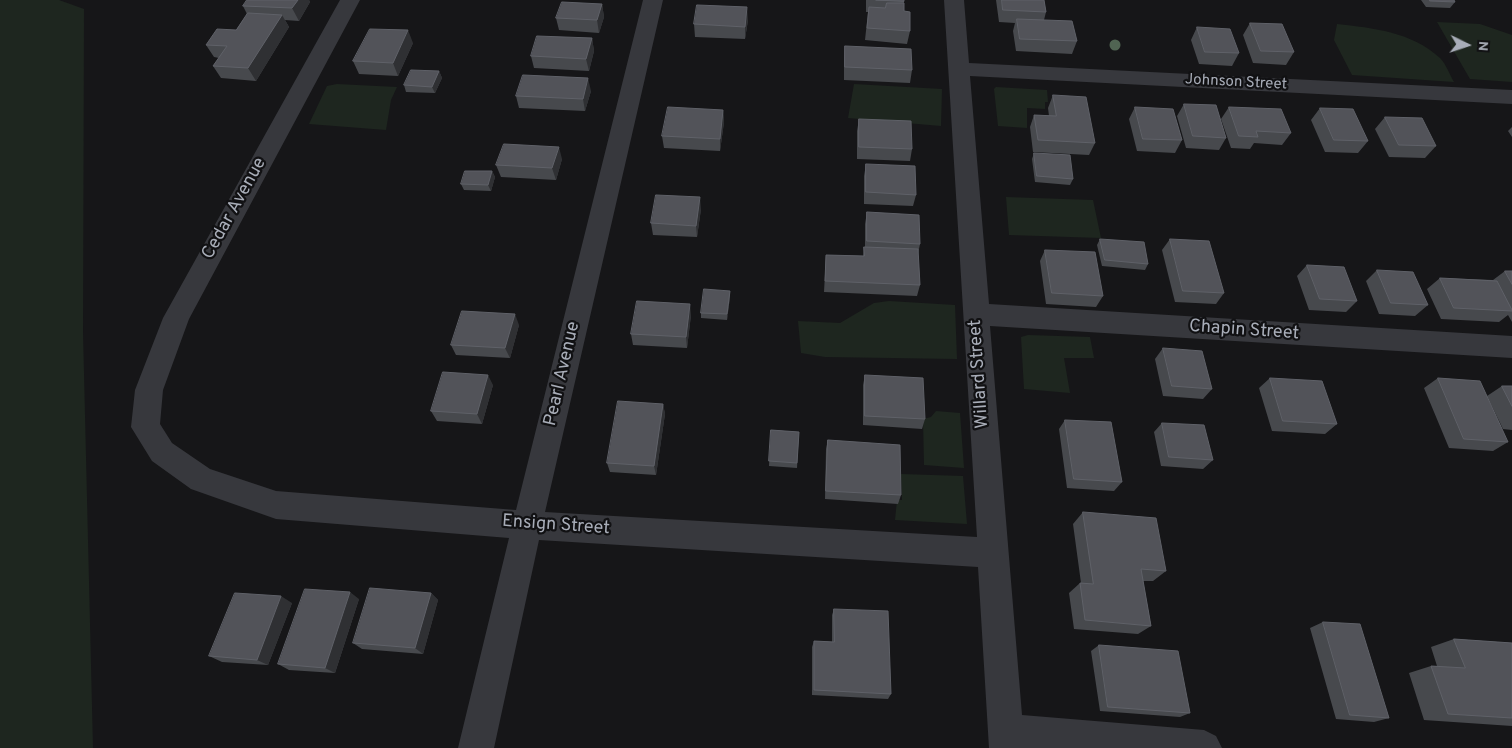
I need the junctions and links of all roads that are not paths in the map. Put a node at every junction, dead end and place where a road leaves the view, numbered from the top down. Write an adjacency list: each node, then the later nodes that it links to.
1 (350, 0): 8 (street, Cedar Avenue)
2 (653, 0): 9 (street, Pearl Avenue)
3 (954, 0): 4 (street, Willard Street)
4 (959, 69): 5 (street, Johnson Street); 6 (street, Willard Street)
5 (1512, 97)
6 (976, 314): 7 (street, Chapin Street); 10 (street, Willard Street)
7 (1512, 347)
8 (145, 427): 9 (street, Ensign Street)
9 (527, 525): 10 (street, Ensign Street); 12 (street, Pearl Avenue)
10 (993, 553): 11 (street, Willard Street)
11 (1006, 740): 13 (street)
12 (476, 748)
13 (1204, 748)

